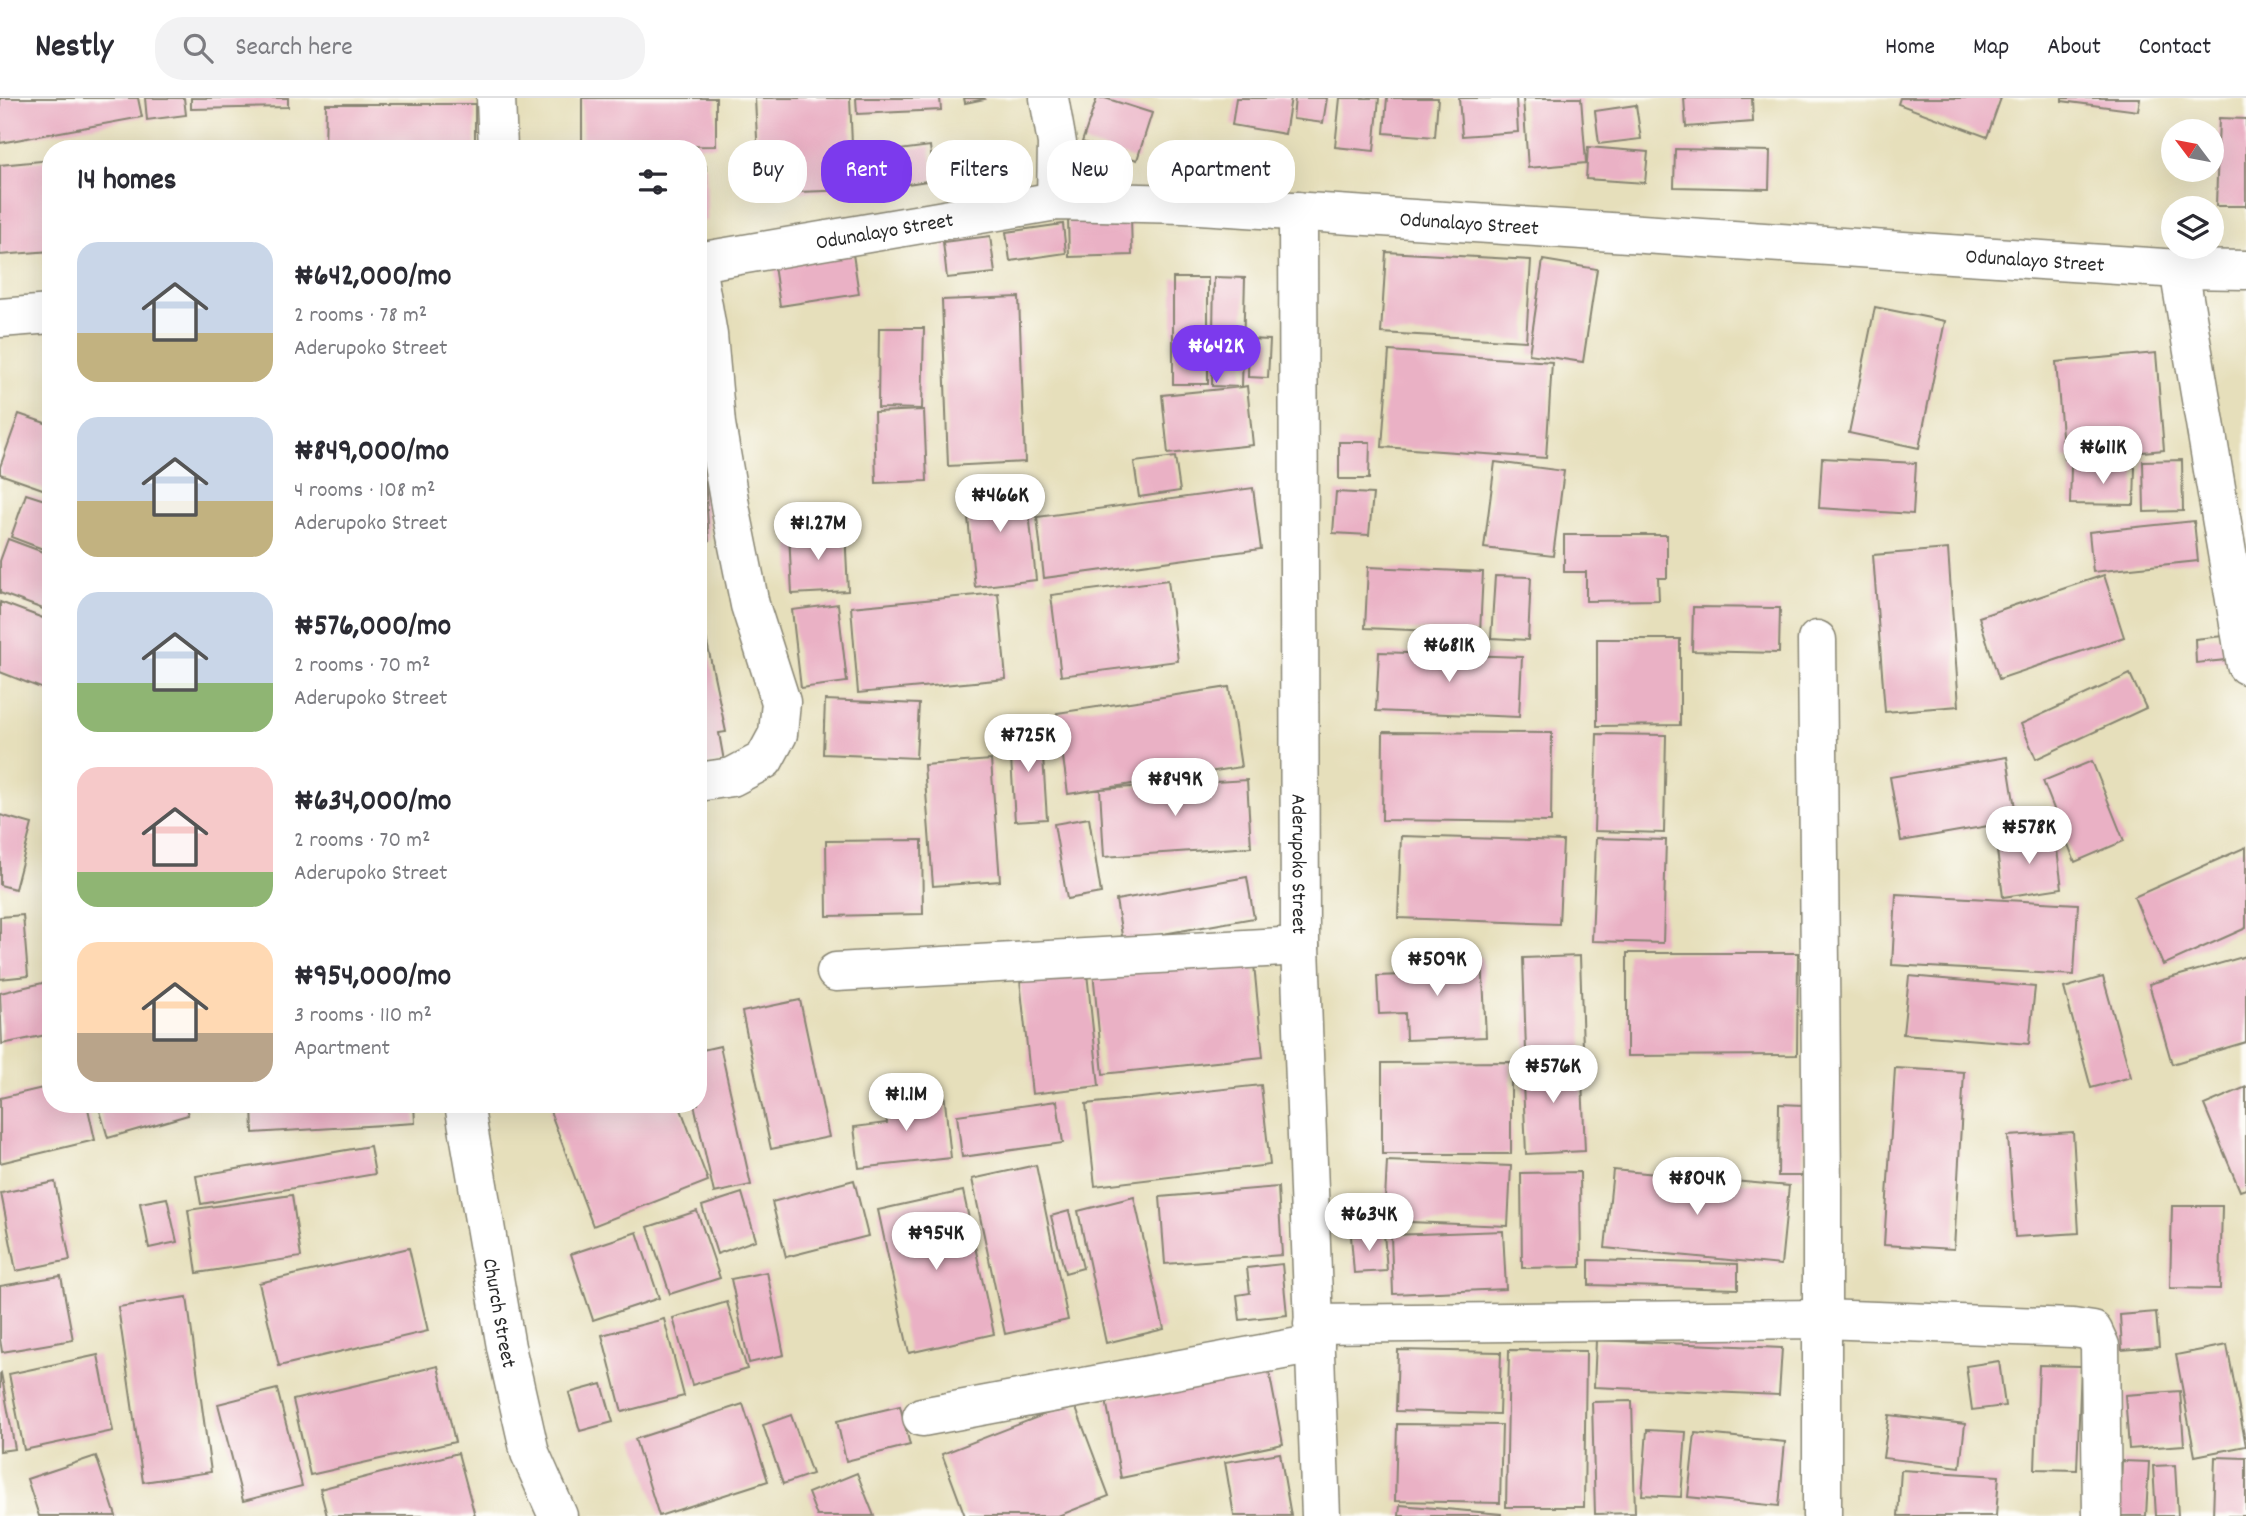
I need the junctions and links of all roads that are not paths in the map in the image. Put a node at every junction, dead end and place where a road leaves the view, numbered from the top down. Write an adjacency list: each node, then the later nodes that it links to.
1 (496, 98): 3 (street)
2 (1049, 98): 4 (street)
3 (498, 140)
4 (1056, 140)
5 (1047, 203): 8 (street, Odunalayo Street)
6 (1133, 203): 7 (street, Odunalayo Street)
7 (1298, 211): 9 (street, Odunalayo Street); 17 (street, Aderupoko Street)
8 (707, 260)
9 (2179, 269): 10 (street, Odunalayo Street); 15 (street)
10 (2246, 270)
11 (42, 315): 12 (street)
12 (0, 318)
13 (707, 329): 16 (street)
14 (1818, 640): 20 (street)
15 (2246, 664)
16 (707, 781)
17 (1300, 946): 18 (street); 21 (street, Aderupoko Street)
18 (836, 972)
19 (466, 1113): 23 (street, Church Street)
20 (1821, 1319): 21 (street); 25 (street); 26 (street)
21 (1314, 1334): 22 (street); 24 (street, Aderupoko Street)
22 (922, 1417)
23 (558, 1516)
24 (1321, 1516)
25 (1822, 1516)
26 (2102, 1516)

